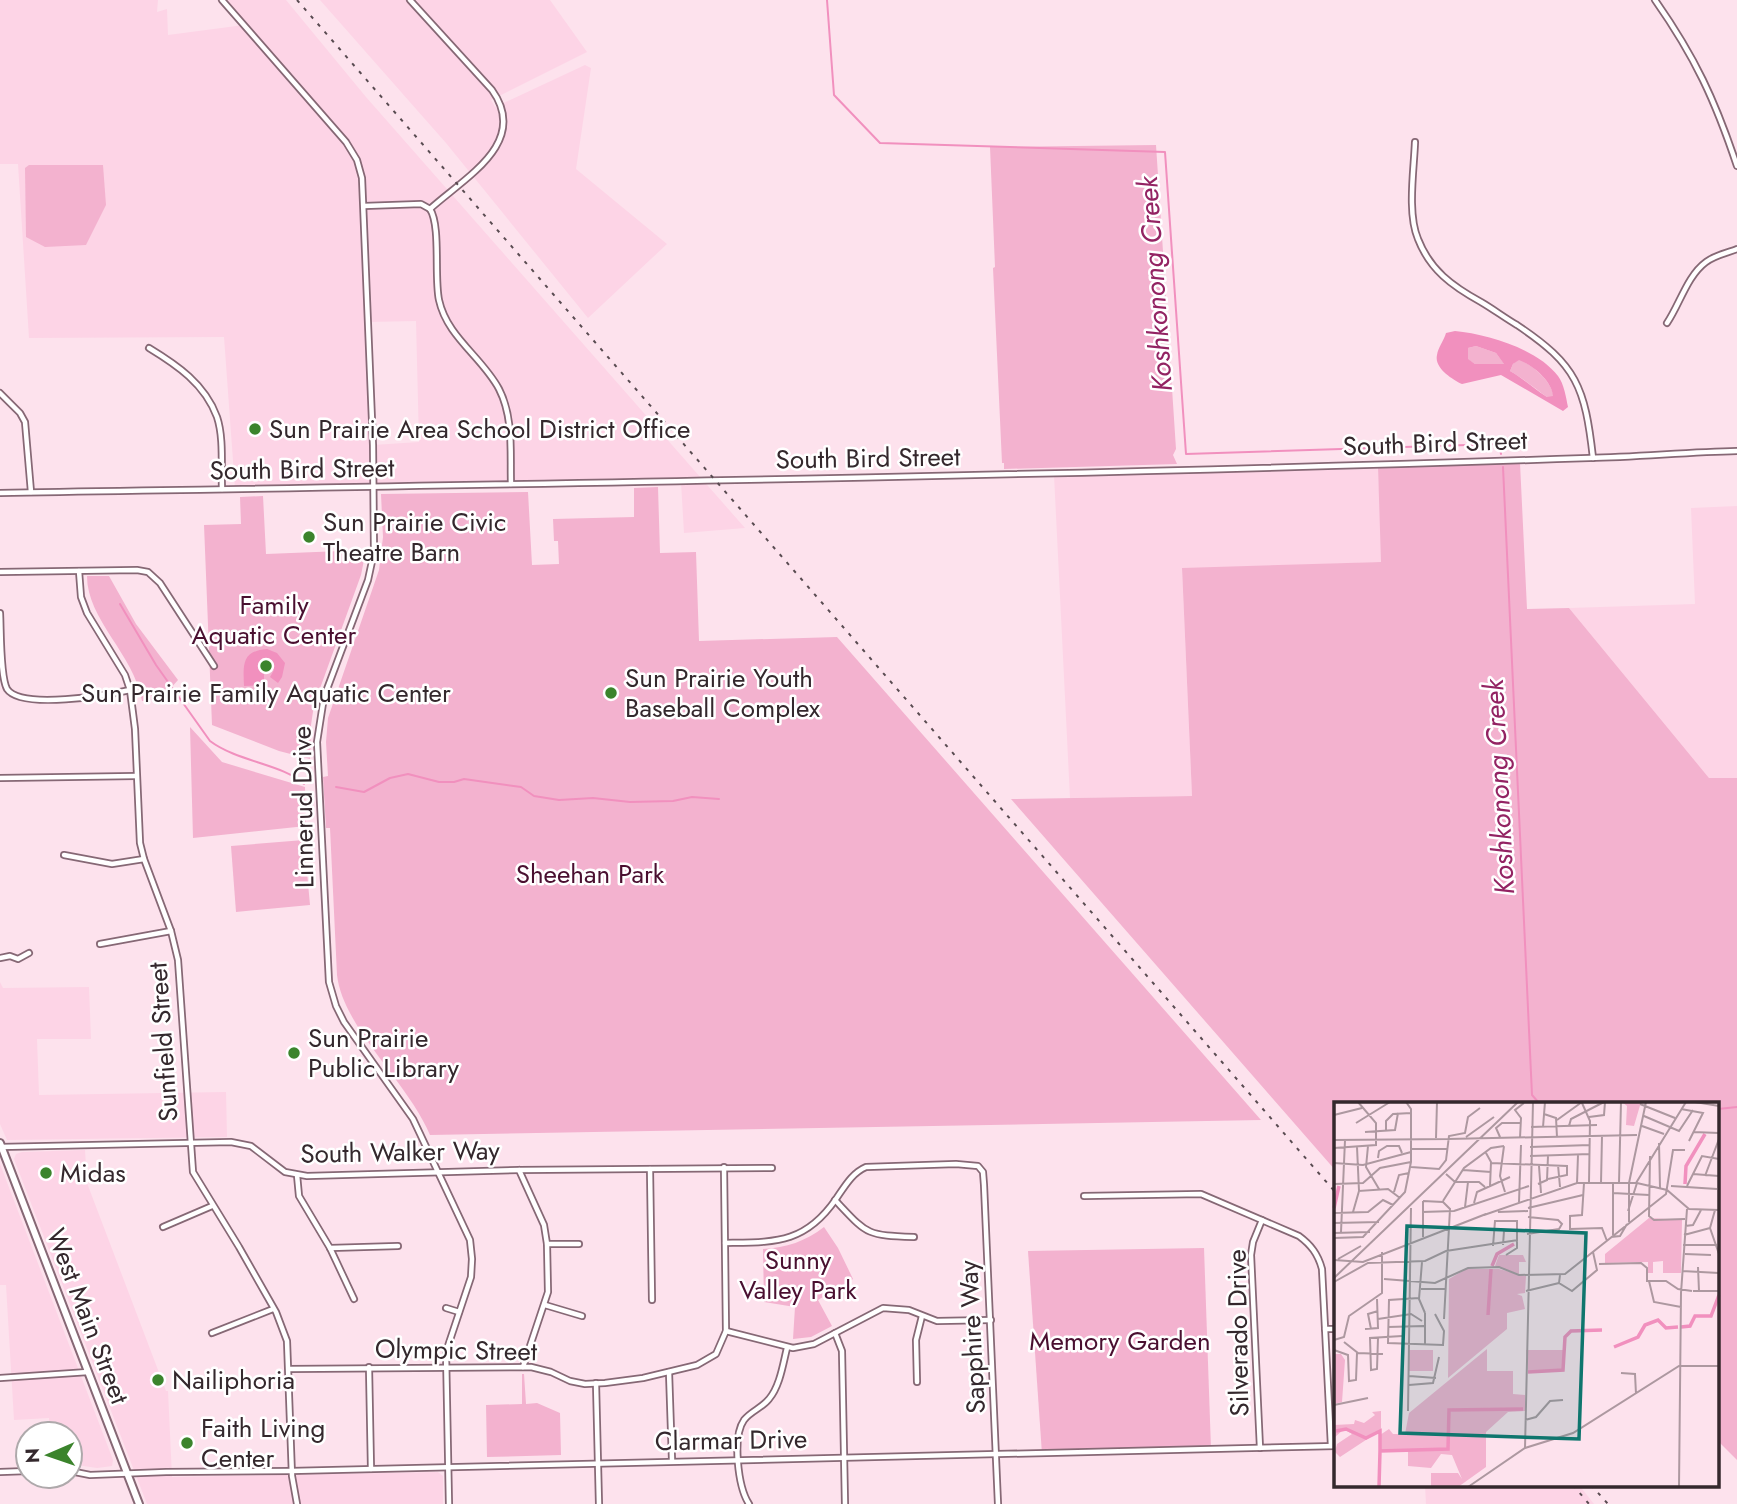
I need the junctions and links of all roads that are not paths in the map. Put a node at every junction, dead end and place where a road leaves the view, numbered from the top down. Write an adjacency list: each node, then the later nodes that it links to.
1 (222, 0): 6 (street, Linnerud Drive)
2 (410, 0): 7 (street)
3 (1656, 0): 5 (street)
4 (1415, 142): 13 (street)
5 (1737, 166)
6 (364, 206): 7 (street); 15 (street, Linnerud Drive)
7 (430, 209): 14 (street)
8 (1737, 249): 9 (street)
9 (1667, 323)
10 (149, 348): 16 (street)
11 (0, 393): 18 (street)
12 (1737, 451): 13 (street, South Bird Street)
13 (1593, 458): 14 (street, South Bird Street)
14 (511, 484): 15 (street, South Bird Street)
15 (372, 487): 16 (street, South Bird Street); 38 (street, Linnerud Drive)
16 (222, 489): 18 (street, South Bird Street)
17 (0, 492): 18 (street, South Bird Street)
18 (31, 492)
19 (79, 570): 20 (street); 22 (street); 23 (street, Sunfield Street)
20 (0, 572)
21 (0, 613): 23 (street)
22 (214, 666)
23 (130, 690): 24 (street, Sunfield Street)
24 (136, 776): 25 (street); 27 (street, Sunfield Street)
25 (0, 778)
26 (64, 855): 27 (street)
27 (144, 859): 28 (street, Sunfield Street)
28 (172, 931): 29 (street); 32 (street, Sunfield Street)
29 (100, 944)
30 (29, 953): 31 (street)
31 (0, 958)
32 (189, 1142): 33 (street, South Walker Way); 39 (street, South Walker Way); 42 (street, Sunfield Street)
33 (1, 1145): 70 (main road, West Main Street)
34 (724, 1167): 35 (street, South Walker Way); 36 (street, South Walker Way); 46 (street)
35 (772, 1168)
36 (650, 1169): 37 (street, South Walker Way); 52 (street)
37 (519, 1170): 38 (street, South Walker Way); 47 (street)
38 (439, 1173): 39 (street, South Walker Way); 56 (street, Linnerud Drive)
39 (297, 1175): 50 (street)
40 (1084, 1196): 43 (street)
41 (835, 1200): 45 (street); 46 (street); 59 (street, Sapphire Way)
42 (212, 1206): 44 (street); 55 (street, Sunfield Street)
43 (1262, 1220): 60 (street); 76 (street, Silverado Drive)
44 (163, 1227)
45 (914, 1237)
46 (725, 1243): 62 (street)
47 (547, 1244): 48 (street); 53 (street)
48 (579, 1244)
49 (398, 1246): 50 (street)
50 (330, 1248): 51 (street)
51 (354, 1299)
52 (652, 1300)
53 (545, 1305): 58 (street); 67 (street)
54 (446, 1308): 56 (street)
55 (273, 1309): 63 (street); 68 (street, Sunfield Street)
56 (459, 1312): 69 (street, Linnerud Drive)
57 (922, 1315): 59 (street); 64 (street); 73 (street)
58 (582, 1316)
59 (990, 1320): 77 (street, Sapphire Way)
60 (1325, 1329): 61 (street); 75 (street)
61 (1334, 1329)
62 (726, 1331): 65 (street); 71 (street, Olympic Street)
63 (212, 1333)
64 (835, 1333): 65 (street); 78 (street)
65 (787, 1348): 80 (street)
66 (369, 1367): 68 (street, Olympic Street); 69 (street, Olympic Street); 83 (street)
67 (523, 1367): 69 (street, Olympic Street); 74 (street, Olympic Street)
68 (289, 1369): 84 (street, Sunfield Street)
69 (446, 1369): 82 (street, Linnerud Drive)
70 (88, 1372): 72 (street); 85 (main road, West Main Street)
71 (669, 1372): 74 (street, Olympic Street); 79 (street)
72 (0, 1378)
73 (917, 1382)
74 (596, 1384): 81 (street)
75 (1334, 1446): 76 (street, Clarmar Drive)
76 (1260, 1448): 77 (street, Clarmar Drive)
77 (997, 1453): 78 (street, Clarmar Drive); 93 (street, Sapphire Way)
78 (844, 1457): 80 (street, Clarmar Drive); 92 (street)
79 (672, 1460): 80 (street, Clarmar Drive); 81 (street, Clarmar Drive)
80 (739, 1460): 91 (street)
81 (598, 1462): 82 (street, Clarmar Drive); 90 (street)
82 (449, 1466): 83 (street, Clarmar Drive); 89 (street, Linnerud Drive)
83 (371, 1469): 84 (street, Clarmar Drive)
84 (291, 1471): 85 (street, Clarmar Drive); 88 (street, Sunfield Street)
85 (127, 1473): 86 (street, Clarmar Drive); 87 (main road, West Main Street)
86 (84, 1474)
87 (139, 1504)
88 (297, 1504)
89 (449, 1504)
90 (599, 1504)
91 (749, 1504)
92 (845, 1504)
93 (998, 1504)

